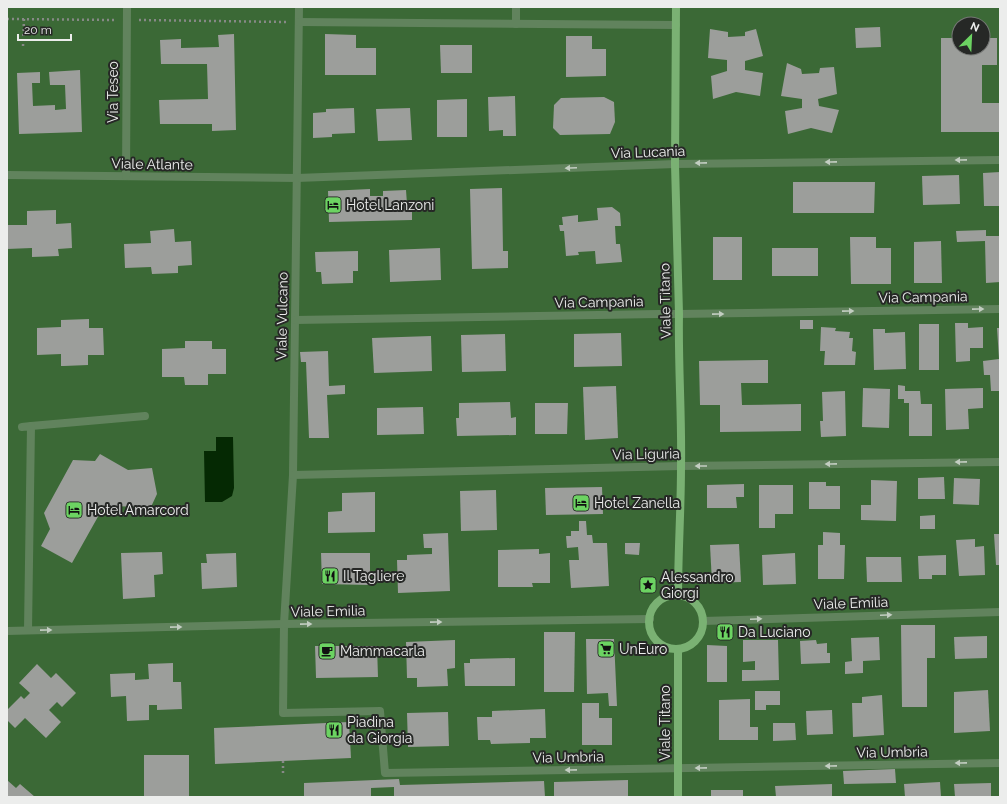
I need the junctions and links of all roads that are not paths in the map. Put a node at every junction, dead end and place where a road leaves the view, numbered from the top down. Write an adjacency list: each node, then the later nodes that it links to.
1 (127, 7): 11 (street, Via Teseo)
2 (299, 7): 5 (street, Viale Vulcano)
3 (516, 7): 6 (street)
4 (676, 7): 7 (street, Viale Titano)
5 (299, 22): 6 (street); 12 (street, Viale Vulcano)
6 (516, 24): 7 (street)
7 (676, 25): 9 (street, Viale Titano)
8 (1000, 160): 9 (street, Via Lucania, one-way to 9)
9 (675, 164): 12 (street, Via Lucania, one-way to 12); 14 (street, Viale Titano)
10 (7, 175): 11 (street, Viale Atlante)
11 (126, 176): 12 (street, Viale Atlante)
12 (297, 178): 15 (street, Viale Vulcano)
13 (1000, 309): 14 (street, Via Campania, one-way to 13)
14 (679, 314): 15 (street, Via Campania); 20 (street, Viale Titano)
15 (295, 320): 21 (street, Viale Vulcano)
16 (144, 416): 17 (street)
17 (31, 426): 18 (street); 27 (street)
18 (22, 427)
19 (1000, 462): 20 (street, Via Liguria, one-way to 20)
20 (681, 466): 21 (street, Via Liguria); 22 (street, Viale Titano)
21 (293, 475): 26 (street, Viale Vulcano)
22 (678, 596): 24 (street); 25 (street)
23 (1000, 612): 25 (street, Viale Emilia, one-way to 23)
24 (650, 619): 26 (street, Viale Emilia, one-way to 24); 29 (street)
25 (703, 621): 29 (street)
26 (284, 624): 27 (street, Viale Emilia, one-way to 26); 31 (street, Via Umbria, one-way to 26)
27 (28, 630): 28 (street, Viale Emilia)
28 (7, 631)
29 (678, 649): 31 (street, Viale Titano)
30 (1000, 763): 31 (street, Via Umbria, one-way to 31)
31 (678, 768): 32 (street, Viale Titano)
32 (678, 797)

